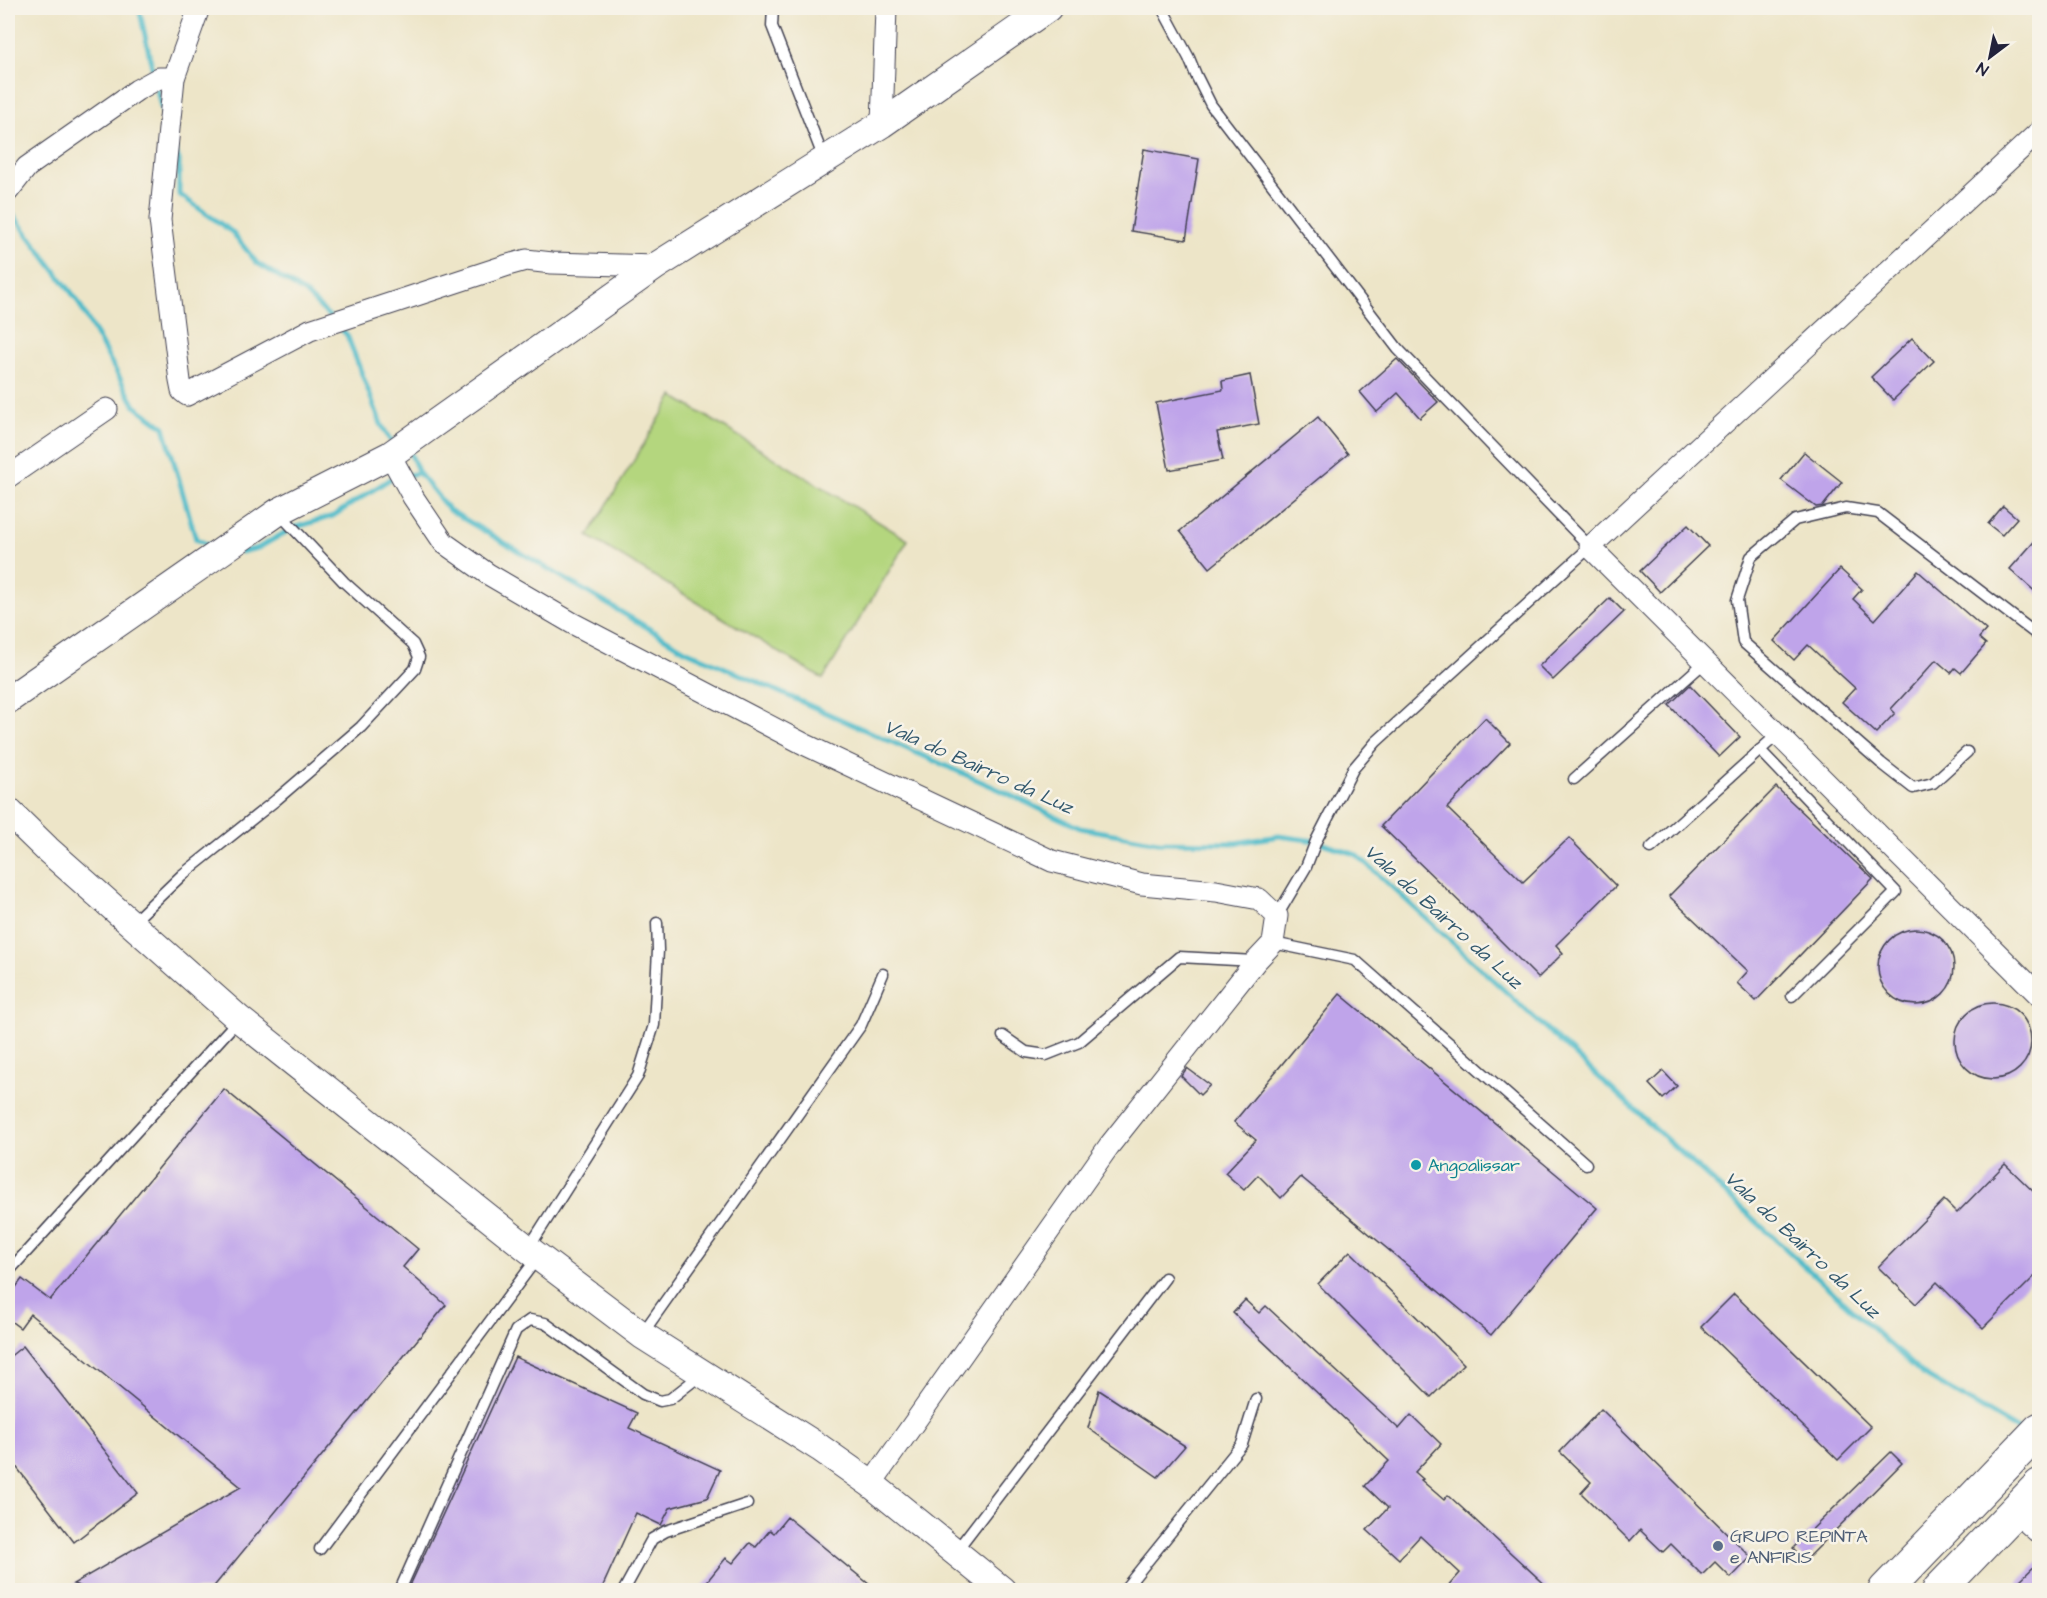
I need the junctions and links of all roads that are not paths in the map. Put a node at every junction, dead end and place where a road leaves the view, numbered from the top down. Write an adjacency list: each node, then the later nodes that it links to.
1 (199, 8): 6 (street)
2 (772, 8): 9 (lane)
3 (886, 8): 7 (street)
4 (1048, 8): 7 (street)
5 (1162, 8): 16 (lane)
6 (174, 78): 10 (street); 11 (street)
7 (882, 124): 9 (street)
8 (2040, 131): 16 (street)
9 (824, 159): 11 (street)
10 (8, 191)
11 (656, 266): 13 (street)
12 (107, 409): 14 (street)
13 (390, 455): 15 (street); 26 (street)
14 (8, 477)
15 (278, 512): 19 (street); 28 (lane)
16 (1590, 547): 18 (street); 26 (lane)
17 (2039, 635): 22 (lane)
18 (1705, 662): 20 (street); 23 (lane)
19 (8, 700)
20 (1778, 734): 21 (lane); 33 (street)
21 (1760, 750): 25 (lane); 32 (lane)
22 (1967, 752)
23 (1574, 779)
24 (8, 811): 28 (street)
25 (1651, 848)
26 (1277, 916): 29 (street)
27 (657, 923): 37 (lane)
28 (131, 924): 34 (street)
29 (1273, 943): 30 (street); 36 (lane)
30 (1256, 961): 35 (lane); 44 (street)
31 (883, 974): 40 (lane)
32 (1792, 996)
33 (2040, 996)
34 (239, 1019): 37 (street); 38 (lane)
35 (1003, 1036)
36 (1586, 1164)
37 (533, 1253): 40 (street); 49 (lane)
38 (8, 1272)
39 (1165, 1278): 50 (lane)
40 (642, 1335): 41 (street)
41 (702, 1374): 44 (street); 51 (lane)
42 (1256, 1399): 54 (lane)
43 (2040, 1429): 55 (main road)
44 (871, 1484): 50 (street)
45 (2040, 1485): 47 (main road)
46 (747, 1504): 52 (lane)
47 (2014, 1510): 48 (street); 56 (main road)
48 (2040, 1534)
49 (320, 1549)
50 (956, 1552): 53 (street)
51 (400, 1590)
52 (624, 1590)
53 (1002, 1590)
54 (1124, 1590)
55 (1885, 1590)
56 (1940, 1590)

